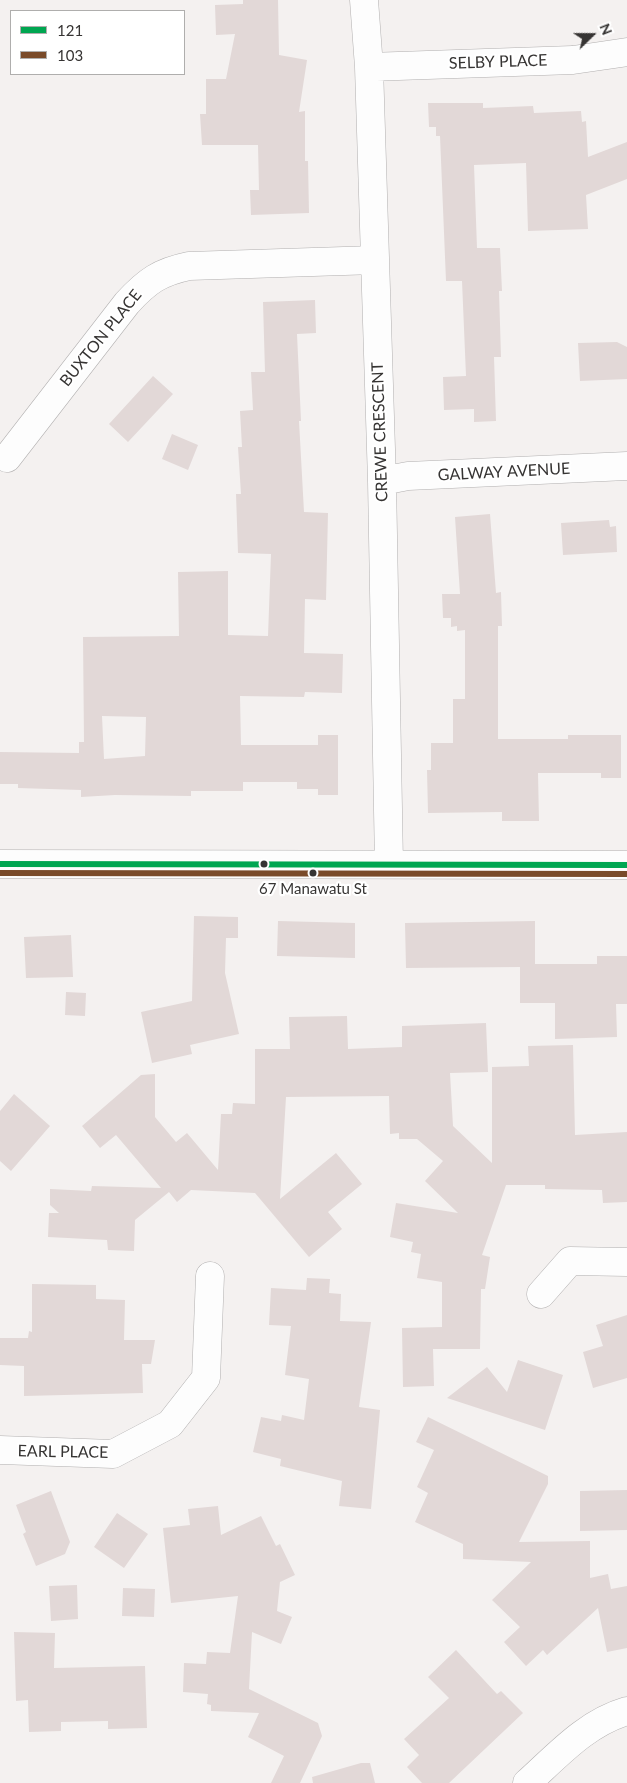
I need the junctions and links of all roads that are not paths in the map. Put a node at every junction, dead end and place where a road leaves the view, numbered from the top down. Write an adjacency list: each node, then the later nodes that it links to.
1 (364, 0): 3 (street, CREWE CRESCENT)
2 (627, 52): 3 (street, SELBY PLACE)
3 (369, 67): 4 (street, CREWE CRESCENT)
4 (375, 260): 5 (street, BUXTON PLACE); 7 (street, CREWE CRESCENT)
5 (7, 458)
6 (627, 466): 7 (street, GALWAY AVENUE)
7 (382, 481): 9 (street, CREWE CRESCENT)
8 (0, 864): 9 (street)
9 (389, 864): 10 (street)
10 (627, 865)
11 (627, 1262): 13 (street)
12 (210, 1276): 14 (street, EARL PLACE)
13 (541, 1294)
14 (0, 1450)
15 (627, 1711): 16 (street)
16 (527, 1783)

